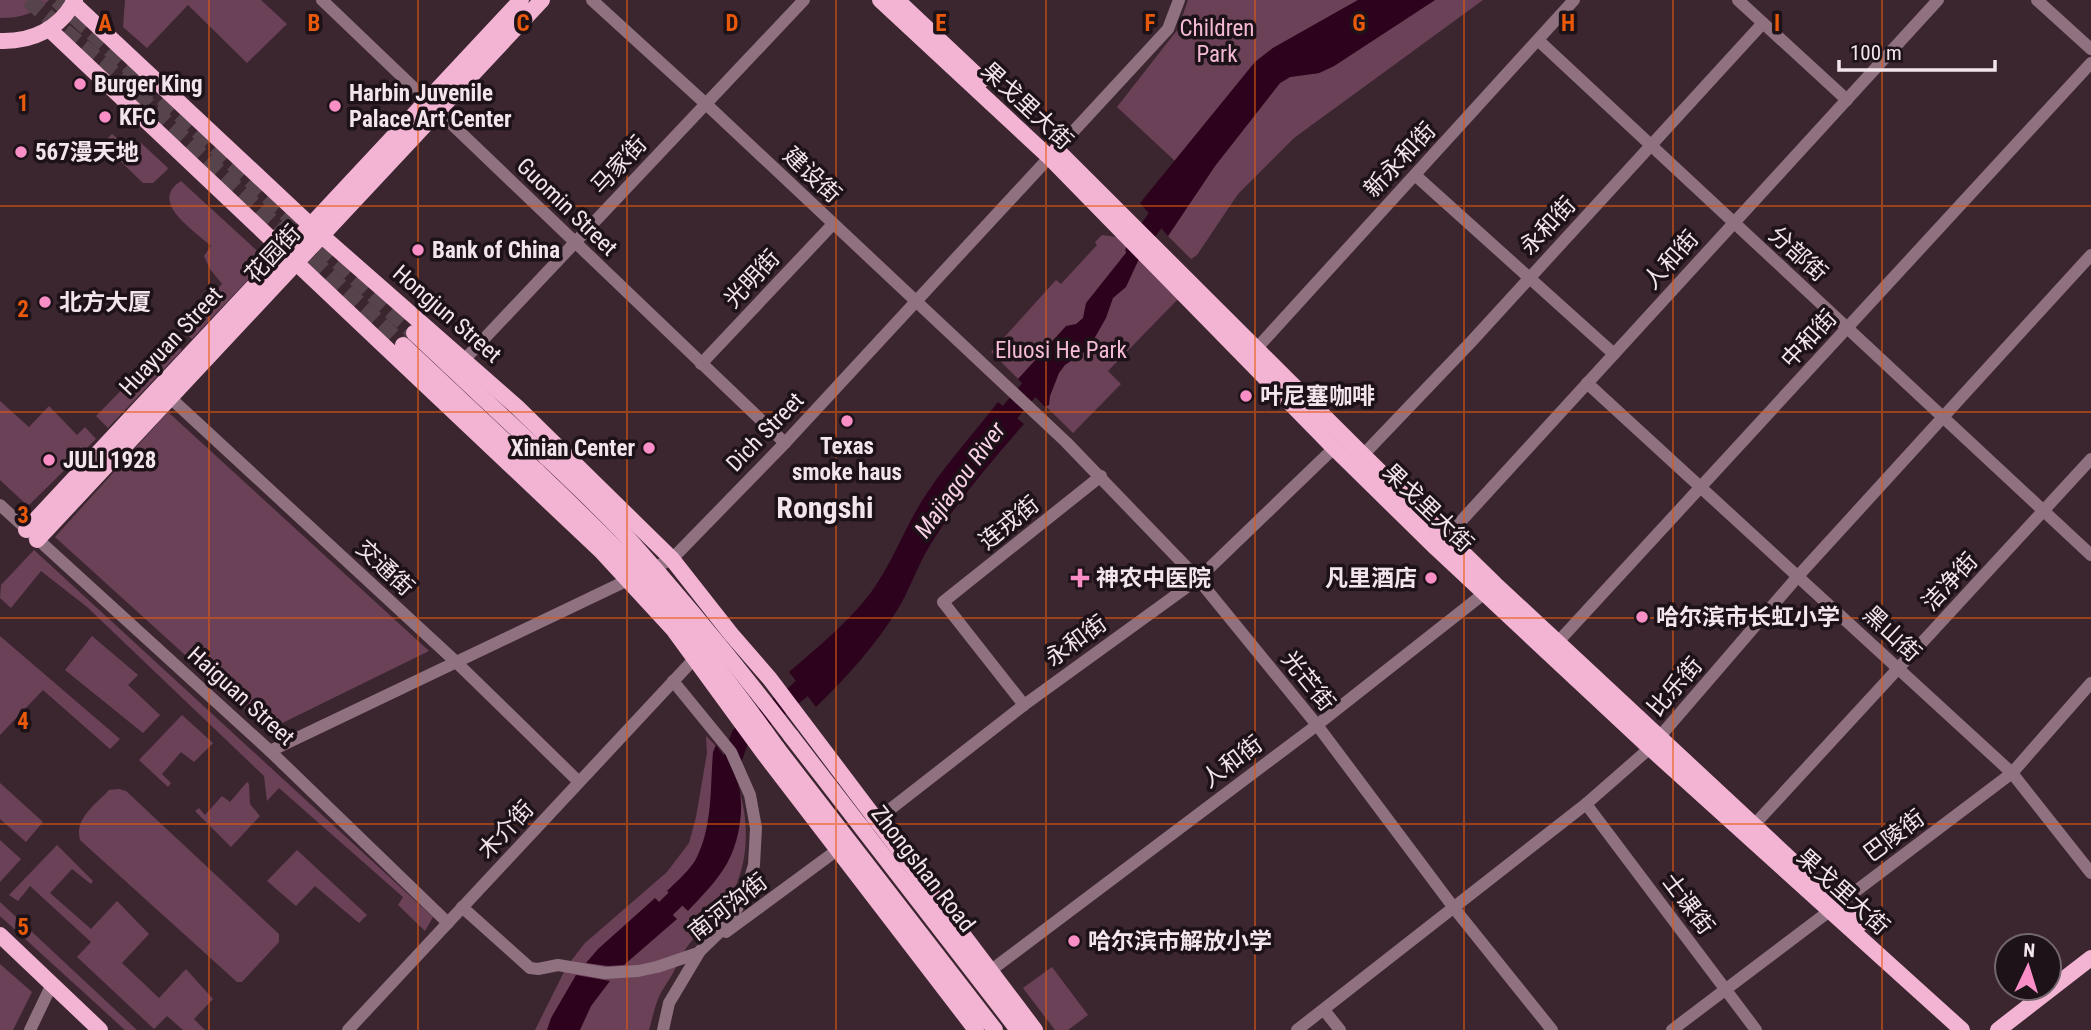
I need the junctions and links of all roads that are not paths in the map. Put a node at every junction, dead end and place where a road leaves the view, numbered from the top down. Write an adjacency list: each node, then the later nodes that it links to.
1 (321, 0): 22 (street, Guomin Street)
2 (521, 0): 22 (main road)
3 (542, 0): 22 (main road, 花园街)
4 (592, 0): 21 (street, 建设街)
5 (804, 0): 21 (street, 马家街)
6 (880, 0): 24 (main road, 果戈里大街)
7 (897, 0): 24 (main road, 果戈里大街)
8 (1179, 0): 24 (street, Dich Street)
9 (1574, 0): 17 (street, 新永和街)
10 (1738, 0): 14 (street)
11 (1938, 0): 20 (street, 人和街)
12 (2037, 0): 18 (street)
13 (74, 2): 15 (main road); 28 (main road, Hongjun Street)
14 (1763, 23): 20 (street); 23 (street, 永和街)
15 (49, 29): 16 (main road); 31 (main road)
16 (0, 41)
17 (1539, 41): 23 (street, 分部街); 25 (street, 新永和街)
18 (2091, 48)
19 (2091, 63): 35 (street, 中和街)
20 (1847, 100): 27 (street, 人和街)
21 (706, 104): 26 (street, 建设街); 29 (street, 马家街)
22 (432, 107): 28 (main road, 花园街); 29 (street, Guomin Street)
23 (1650, 146): 27 (street, 分部街); 32 (street, 永和街)
24 (1053, 154): 33 (main road, 果戈里大街); 34 (street, Dich Street)
25 (1415, 176): 32 (street); 36 (street, 新永和街)
26 (833, 223): 34 (street, 建设街); 39 (street, 光明街)
27 (1733, 224): 35 (street, 分部街); 37 (street, 人和街)
28 (316, 230): 31 (main road, Huayuan Street); 38 (main road, Hongjun Street)
29 (575, 242): 38 (street, 马家街); 39 (street, Guomin Street)
30 (2091, 255): 44 (street, 比乐街)
31 (291, 258): 42 (main road, Huayuan Street); 61 (main road)
32 (1528, 279): 37 (street); 48 (street, 永和街)
33 (1186, 287): 36 (main road, 果戈里大街); 47 (main road, 果戈里大街)
34 (916, 301): 40 (street, 建设街); 46 (street, Dich Street)
35 (1847, 328): 44 (street, 分部街); 52 (street, 中和街)
36 (1256, 348): 48 (main road, 果戈里大街)
37 (1614, 354): 41 (street, 人和街)
38 (465, 359): 43 (main road, Hongjun Street)
39 (701, 364): 46 (street, Guomin Street)
40 (1003, 383): 51 (street, 光芒街)
41 (1587, 383): 52 (street, 黑山街); 56 (street, 人和街)
42 (165, 392): 55 (main road, Huayuan Street); 66 (street, 交通街)
43 (517, 407): 45 (main road); 58 (main road, Hongjun Street)
44 (1943, 419): 54 (street, 分部街); 59 (street, 比乐街)
45 (524, 437): 50 (main road, Hongjun Street); 50 (main road, Hongjun Street)
46 (785, 443): 58 (street, Dich Street)
47 (1334, 449): 56 (main road, 果戈里大街); 60 (street, 永和街)
48 (1363, 455): 56 (main road, 果戈里大街)
49 (2091, 459): 54 (street, 洁净街)
50 (541, 464): 70 (main road, Hongjun Street, bridge)
51 (1101, 476): 60 (street, 光芒街); 71 (street, 连戎街)
52 (1701, 487): 59 (street, 黑山街); 64 (street, 中和街)
53 (0, 505): 55 (street, Haiguan Street)
54 (2043, 511): 57 (street, 分部街); 67 (street, 洁净街)
55 (32, 535): 75 (street, Haiguan Street)
56 (1441, 543): 62 (main road, 果戈里大街)
57 (2091, 555)
58 (672, 559): 61 (street, Dich Street); 63 (main road, Hongjun Street)
59 (1798, 576): 67 (street, 黑山街); 74 (street, 比乐街)
60 (1198, 579): 71 (street, 永和街); 72 (street, 光芒街)
61 (628, 580): 65 (main road); 66 (street, Dich Street)
62 (1490, 589): 64 (main road, 果戈里大街); 72 (street, 人和街); 74 (main road, 果戈里大街)
63 (731, 634): 70 (main road); 80 (main road, Hongjun Street)
64 (1557, 643): 74 (main road, 果戈里大街)
65 (695, 658): 68 (street, 木介街); 70 (main road)
66 (455, 661): 75 (street, Dich Street); 78 (street, 交通街)
67 (1898, 668): 77 (street, 黑山街); 81 (street, 洁净街)
68 (673, 681): 78 (street, 木介街); 89 (street)
69 (2091, 683): 77 (street, 巴陵街)
70 (744, 700): 73 (main road, Hongjun Street, bridge); 76 (main road, Hongjun Street, bridge)
71 (1024, 705): 80 (street, 永和街)
72 (1317, 725): 86 (street, 光芒街); 91 (street, 人和街)
73 (791, 736): 80 (main road, Zhongshan Road)
74 (1654, 743): 79 (street, 比乐街); 81 (main road, 果戈里大街); 85 (main road, 果戈里大街)
75 (270, 751): 87 (street, Haiguan Street)
76 (771, 751): 82 (main road, Zhongshan Road)
77 (2012, 773): 83 (street, 黑山街); 85 (street, 巴陵街)
78 (579, 782): 84 (street, 木介街)
79 (1586, 804): 86 (street, 比乐街); 93 (street, 士课街)
80 (871, 824): 91 (main road); 101 (main road, Zhongshan Road)
81 (1754, 825): 85 (main road, 果戈里大街)
82 (844, 845): 89 (street, 南河沟街); 99 (main road); 100 (main road, Zhongshan Road)
83 (2091, 873)
84 (462, 907): 87 (street, 木介街); 89 (street)
85 (1834, 907): 93 (street, 巴陵街); 108 (main road, 果戈里大街); 109 (main road, 果戈里大街)
86 (1454, 908): 94 (street, 比乐街); 105 (street, 光芒街)
87 (448, 923): 97 (street, 木介街)
88 (0, 935): 92 (main road)
89 (698, 953): 98 (street, 南河沟街)
90 (2091, 958): 110 (main road)
91 (990, 971): 102 (main road)
92 (52, 984): 95 (street); 96 (main road)
93 (1726, 989): 106 (street, 巴陵街); 107 (street, 士课街)
94 (1324, 1010): 103 (street, 比乐街); 104 (street)
95 (30, 1030)
96 (100, 1030)
97 (348, 1030)
98 (663, 1030)
99 (976, 1030)
100 (995, 1030)
101 (1018, 1030)
102 (1035, 1030)
103 (1297, 1030)
104 (1340, 1030)
105 (1552, 1030)
106 (1672, 1030)
107 (1756, 1030)
108 (1962, 1030)
109 (1975, 1030)
110 (1998, 1030)

